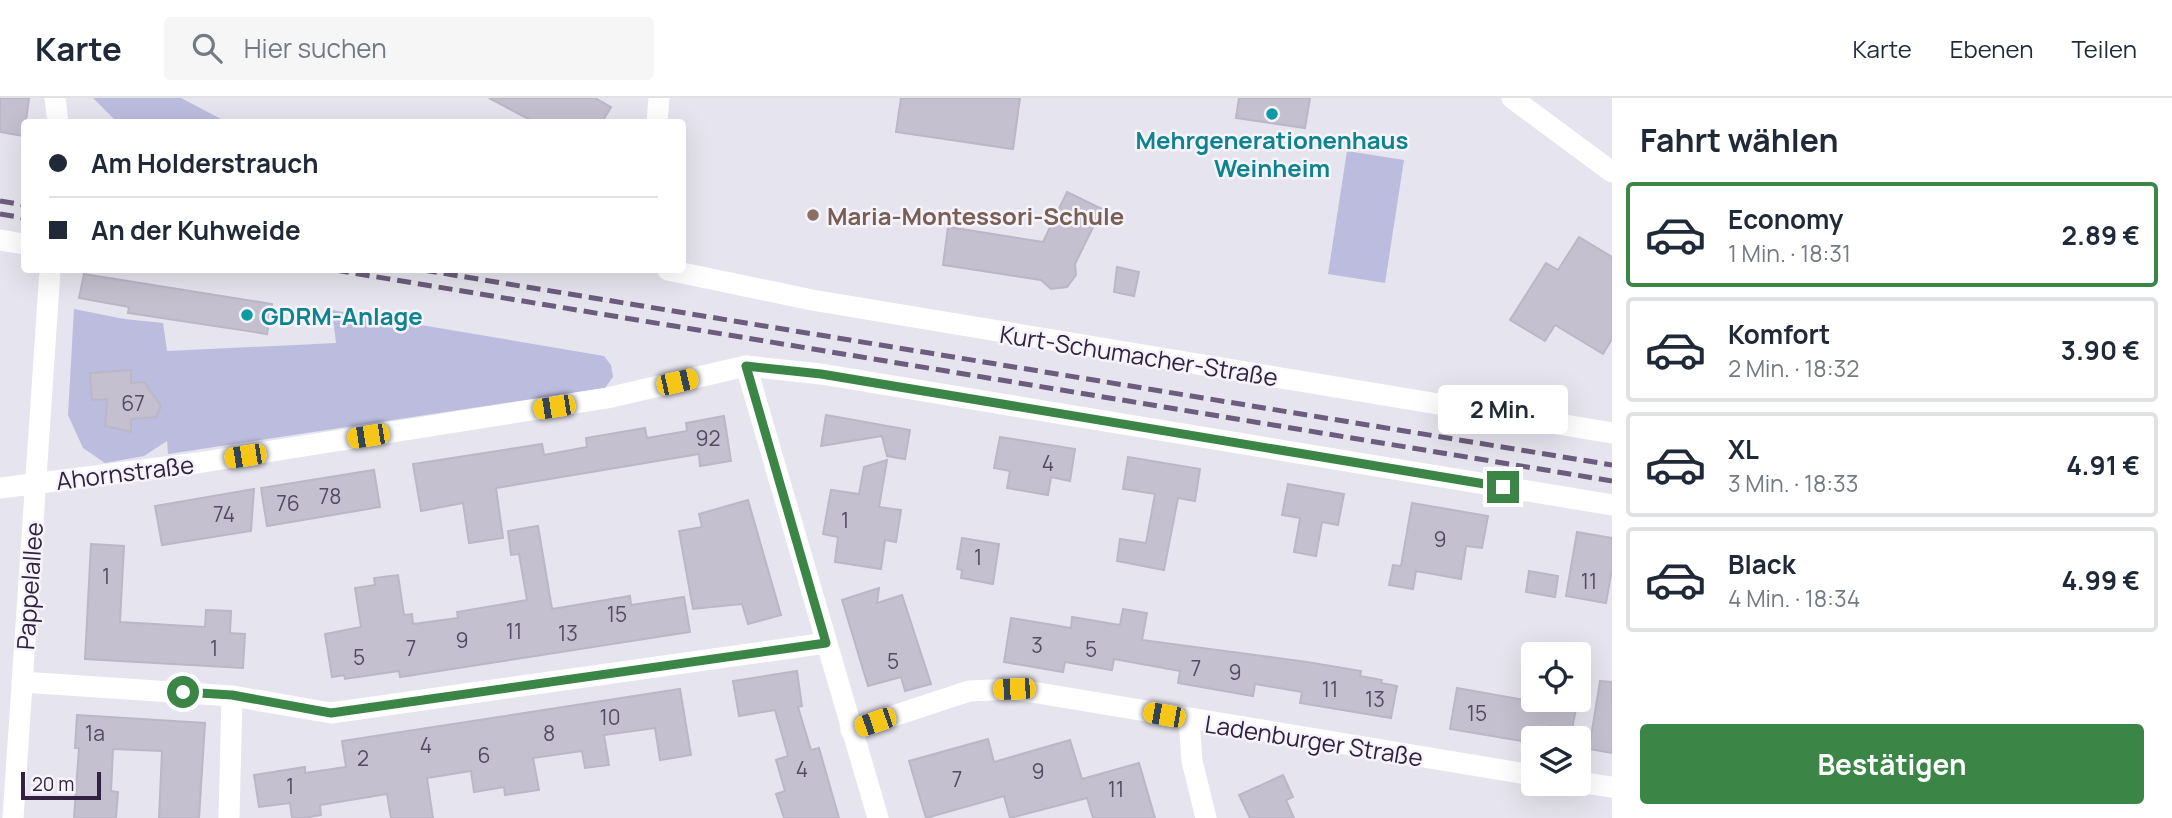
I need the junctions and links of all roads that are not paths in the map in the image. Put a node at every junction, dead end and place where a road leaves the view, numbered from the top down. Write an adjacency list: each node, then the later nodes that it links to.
1 (55, 98): 4 (street)
2 (659, 98): 5 (street)
3 (1512, 98): 6 (street)
4 (58, 119)
5 (657, 119)
6 (1612, 172)
7 (0, 240): 8 (street)
8 (21, 244)
9 (50, 273): 13 (street, Pappelallee)
10 (682, 273): 12 (street, Kurt-Schumacher-Straße)
11 (746, 366): 13 (street, Ahornstraße); 15 (street, Ahornstraße); 16 (street)
12 (1612, 433)
13 (37, 484): 14 (street, Ahornstraße); 17 (street, Pappelallee)
14 (0, 488)
15 (1612, 505)
16 (826, 643): 18 (street); 20 (street)
17 (22, 682): 18 (street); 24 (street, Pappelallee)
18 (232, 695): 25 (street)
19 (1189, 719): 20 (street, Ladenburger Straße); 21 (street, Ladenburger Straße); 27 (street)
20 (851, 730): 26 (street)
21 (1521, 773)
22 (1591, 784): 23 (street)
23 (1612, 787)
24 (13, 818)
25 (229, 818)
26 (878, 818)
27 (1206, 818)

